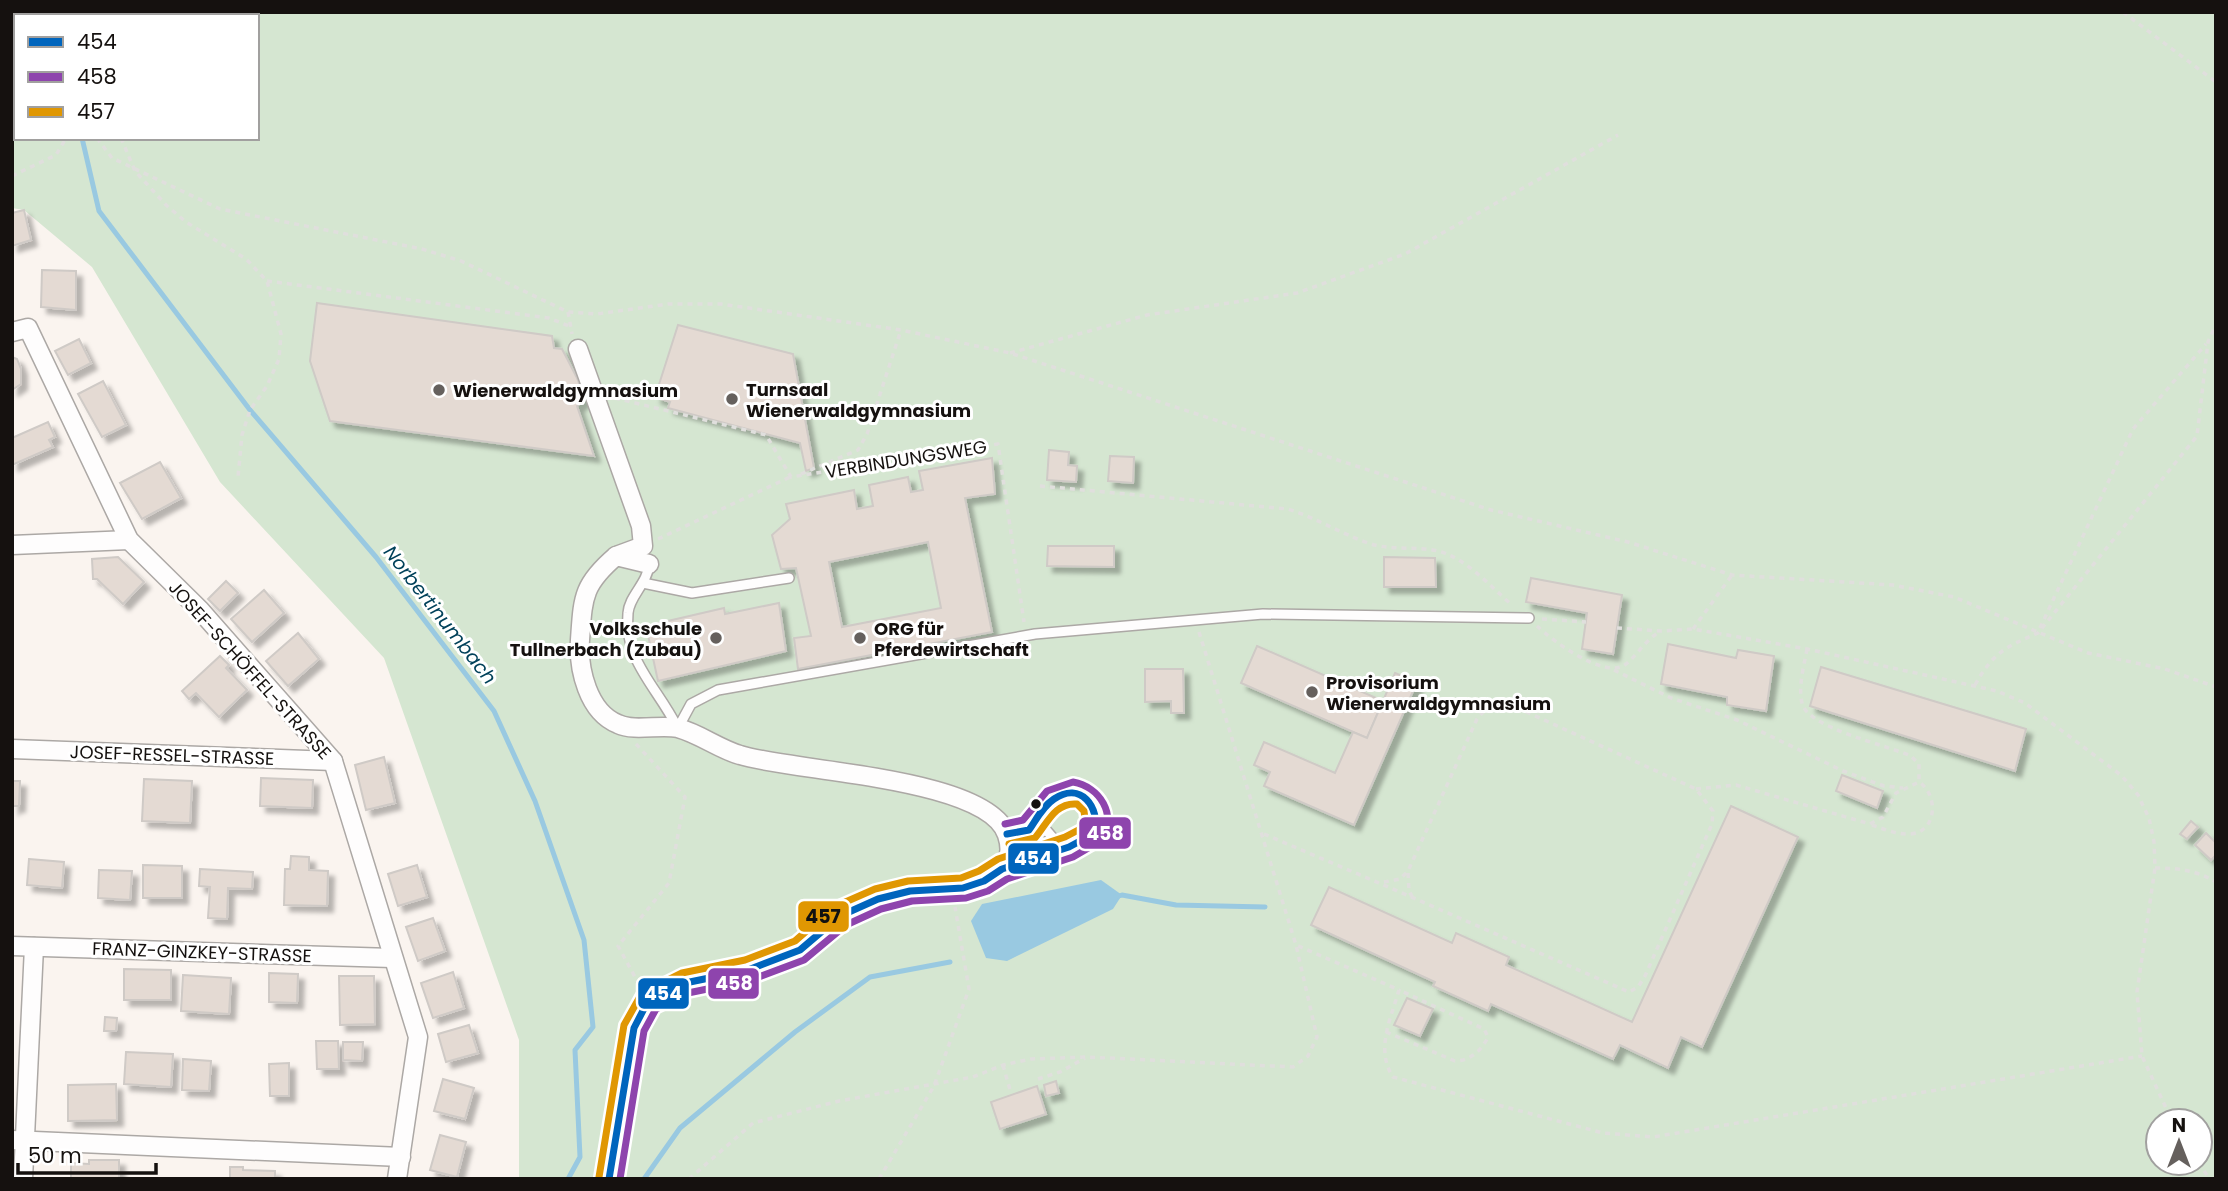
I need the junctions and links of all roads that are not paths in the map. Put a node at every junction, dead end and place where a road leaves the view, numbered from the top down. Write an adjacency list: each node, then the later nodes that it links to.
1 (12, 332): 3 (street, JOSEF-SCHÖFFEL-STRASSE)
2 (578, 349): 5 (street)
3 (129, 540): 4 (street); 12 (street, JOSEF-SCHÖFFEL-STRASSE)
4 (12, 545)
5 (616, 556): 6 (street); 10 (street)
6 (649, 564): 8 (lane)
7 (789, 578): 8 (lane)
8 (643, 583): 10 (lane)
9 (1529, 618): 10 (lane)
10 (678, 728): 14 (street)
11 (12, 749): 12 (street, JOSEF-RESSEL-STRASSE)
12 (333, 761): 19 (street, JOSEF-SCHÖFFEL-STRASSE)
13 (1029, 830): 14 (lane); 15 (lane); 15 (lane)
14 (1007, 834): 16 (street)
15 (1041, 854): 16 (lane)
16 (1002, 869): 24 (street)
17 (12, 946): 18 (street, FRANZ-GINZKEY-STRASSE)
18 (34, 947): 19 (street, FRANZ-GINZKEY-STRASSE); 20 (street)
19 (392, 958): 21 (street, JOSEF-SCHÖFFEL-STRASSE)
20 (19, 1140): 21 (street); 22 (street)
21 (401, 1157): 23 (street, JOSEF-SCHÖFFEL-STRASSE)
22 (23, 1179)
23 (397, 1179)
24 (609, 1179)

